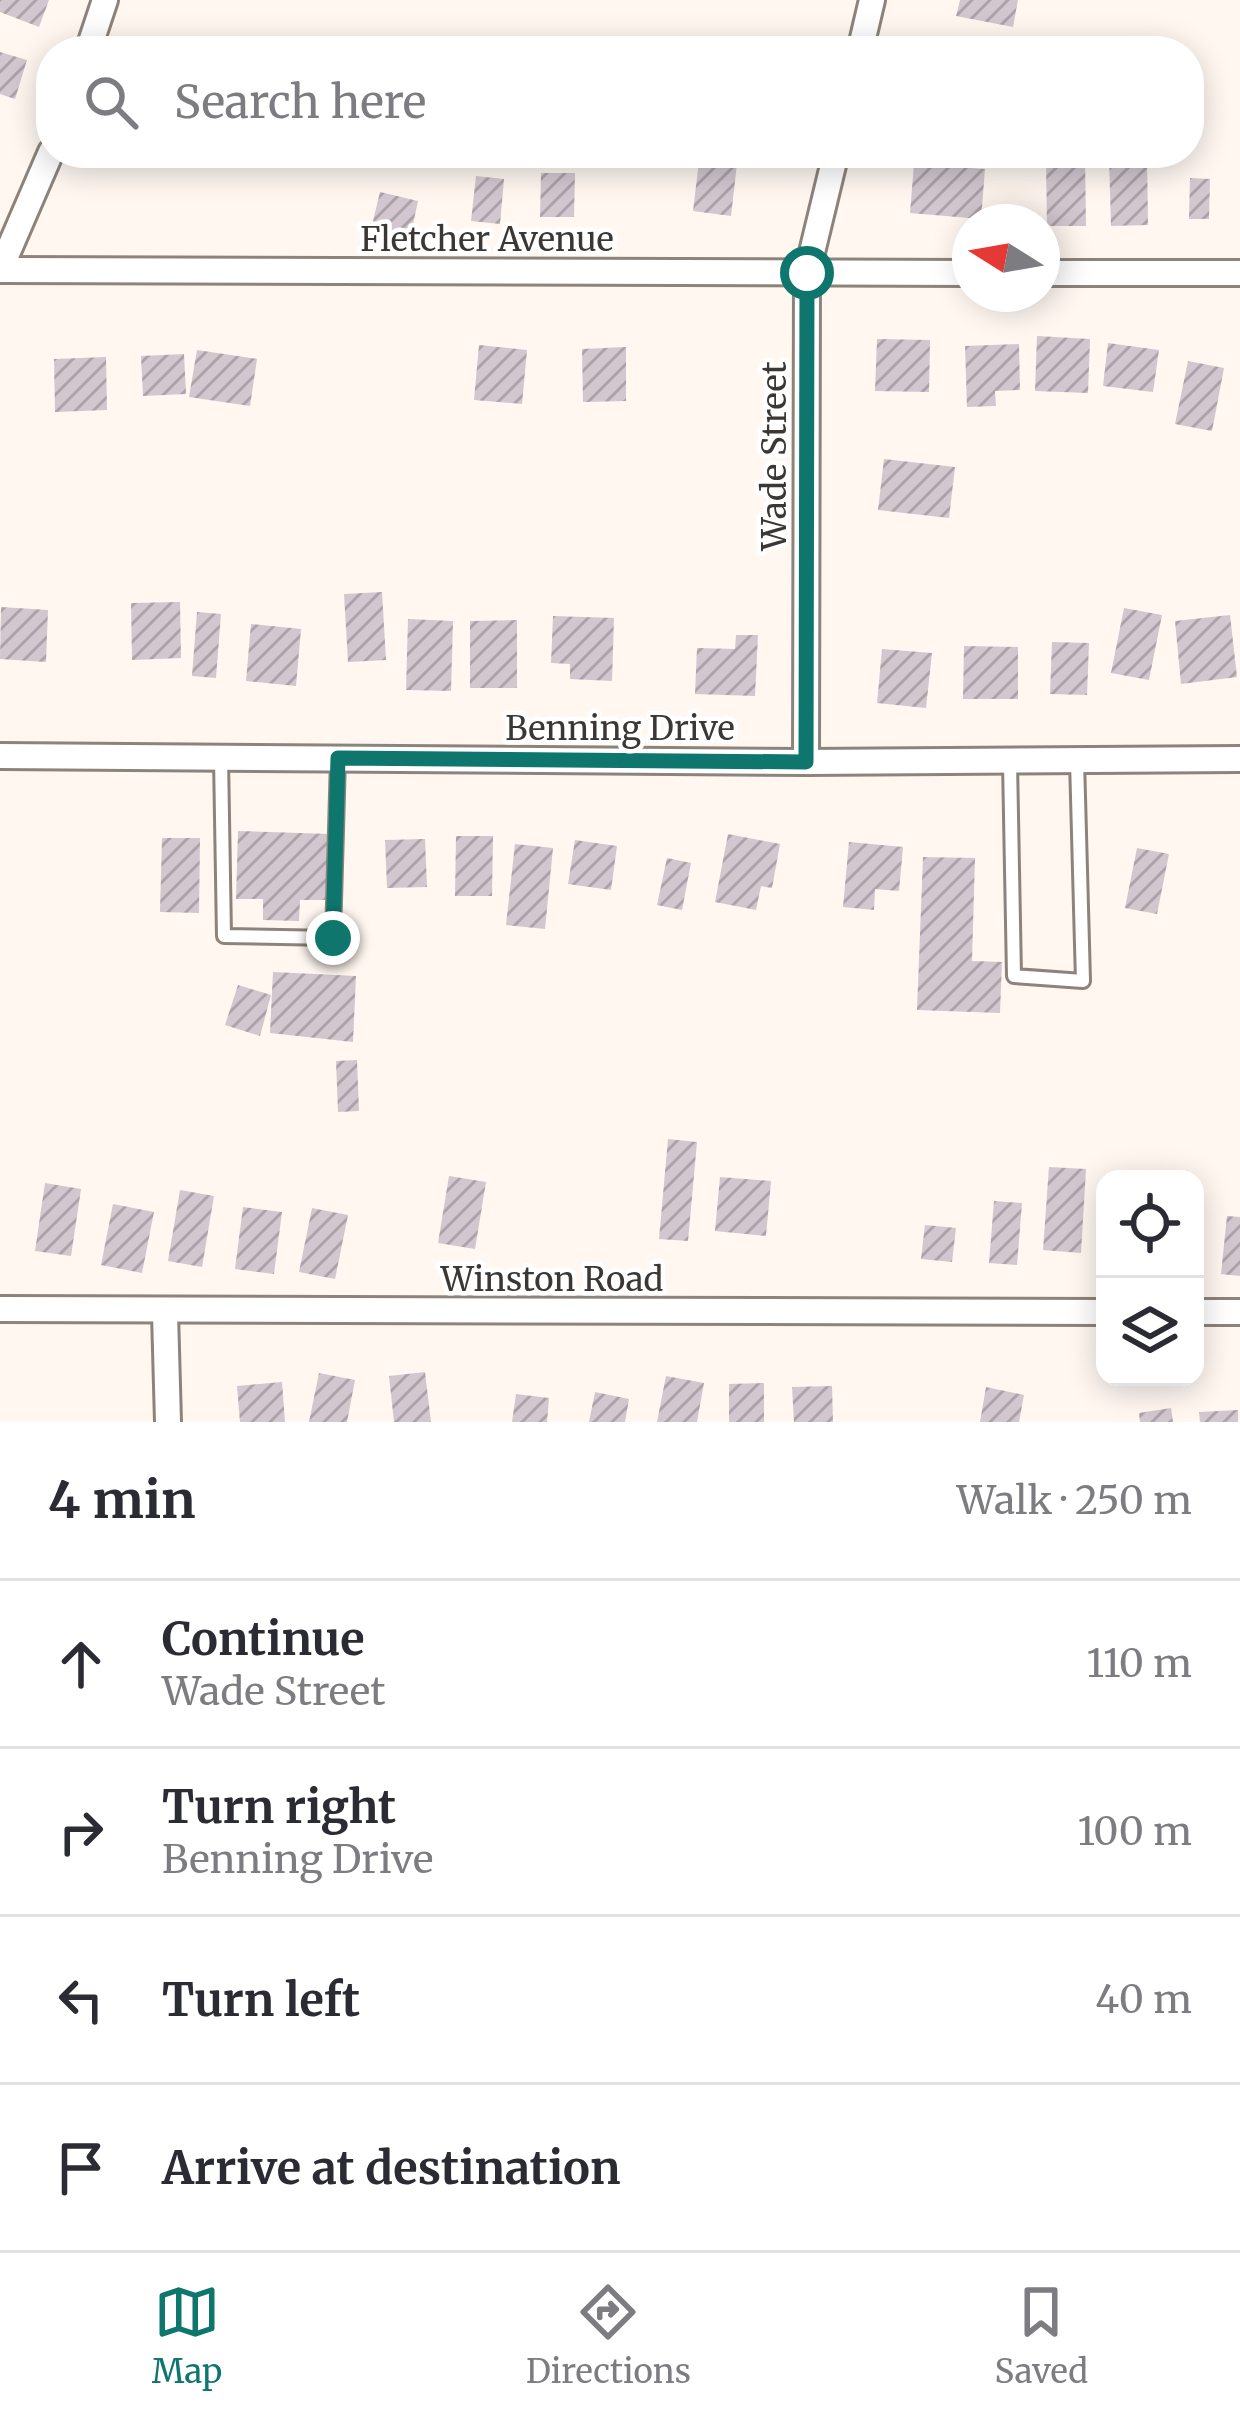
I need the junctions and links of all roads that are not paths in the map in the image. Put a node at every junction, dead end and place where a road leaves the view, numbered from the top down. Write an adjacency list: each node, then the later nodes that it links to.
1 (106, 0): 3 (street)
2 (872, 0): 4 (street)
3 (93, 36)
4 (864, 36)
5 (44, 168): 7 (street)
6 (832, 168): 8 (street, Wade Street)
7 (2, 270): 8 (street, Fletcher Avenue)
8 (807, 273): 9 (street, Fletcher Avenue); 18 (street, Wade Street)
9 (952, 273)
10 (1060, 273): 11 (street)
11 (1240, 273)
12 (0, 756): 13 (street, Benning Drive)
13 (220, 758): 14 (street, Benning Drive); 14 (lane)
14 (338, 758): 18 (street, Benning Drive)
15 (1240, 759): 17 (street, Benning Drive)
16 (1010, 760): 17 (street, Benning Drive); 17 (lane); 18 (street, Benning Drive)
17 (1077, 760)
18 (806, 762)
19 (0, 1310): 23 (street, Winston Road)
20 (1096, 1312): 23 (street, Winston Road)
21 (1204, 1312): 22 (street)
22 (1240, 1312)
23 (165, 1313): 24 (street)
24 (168, 1422)

